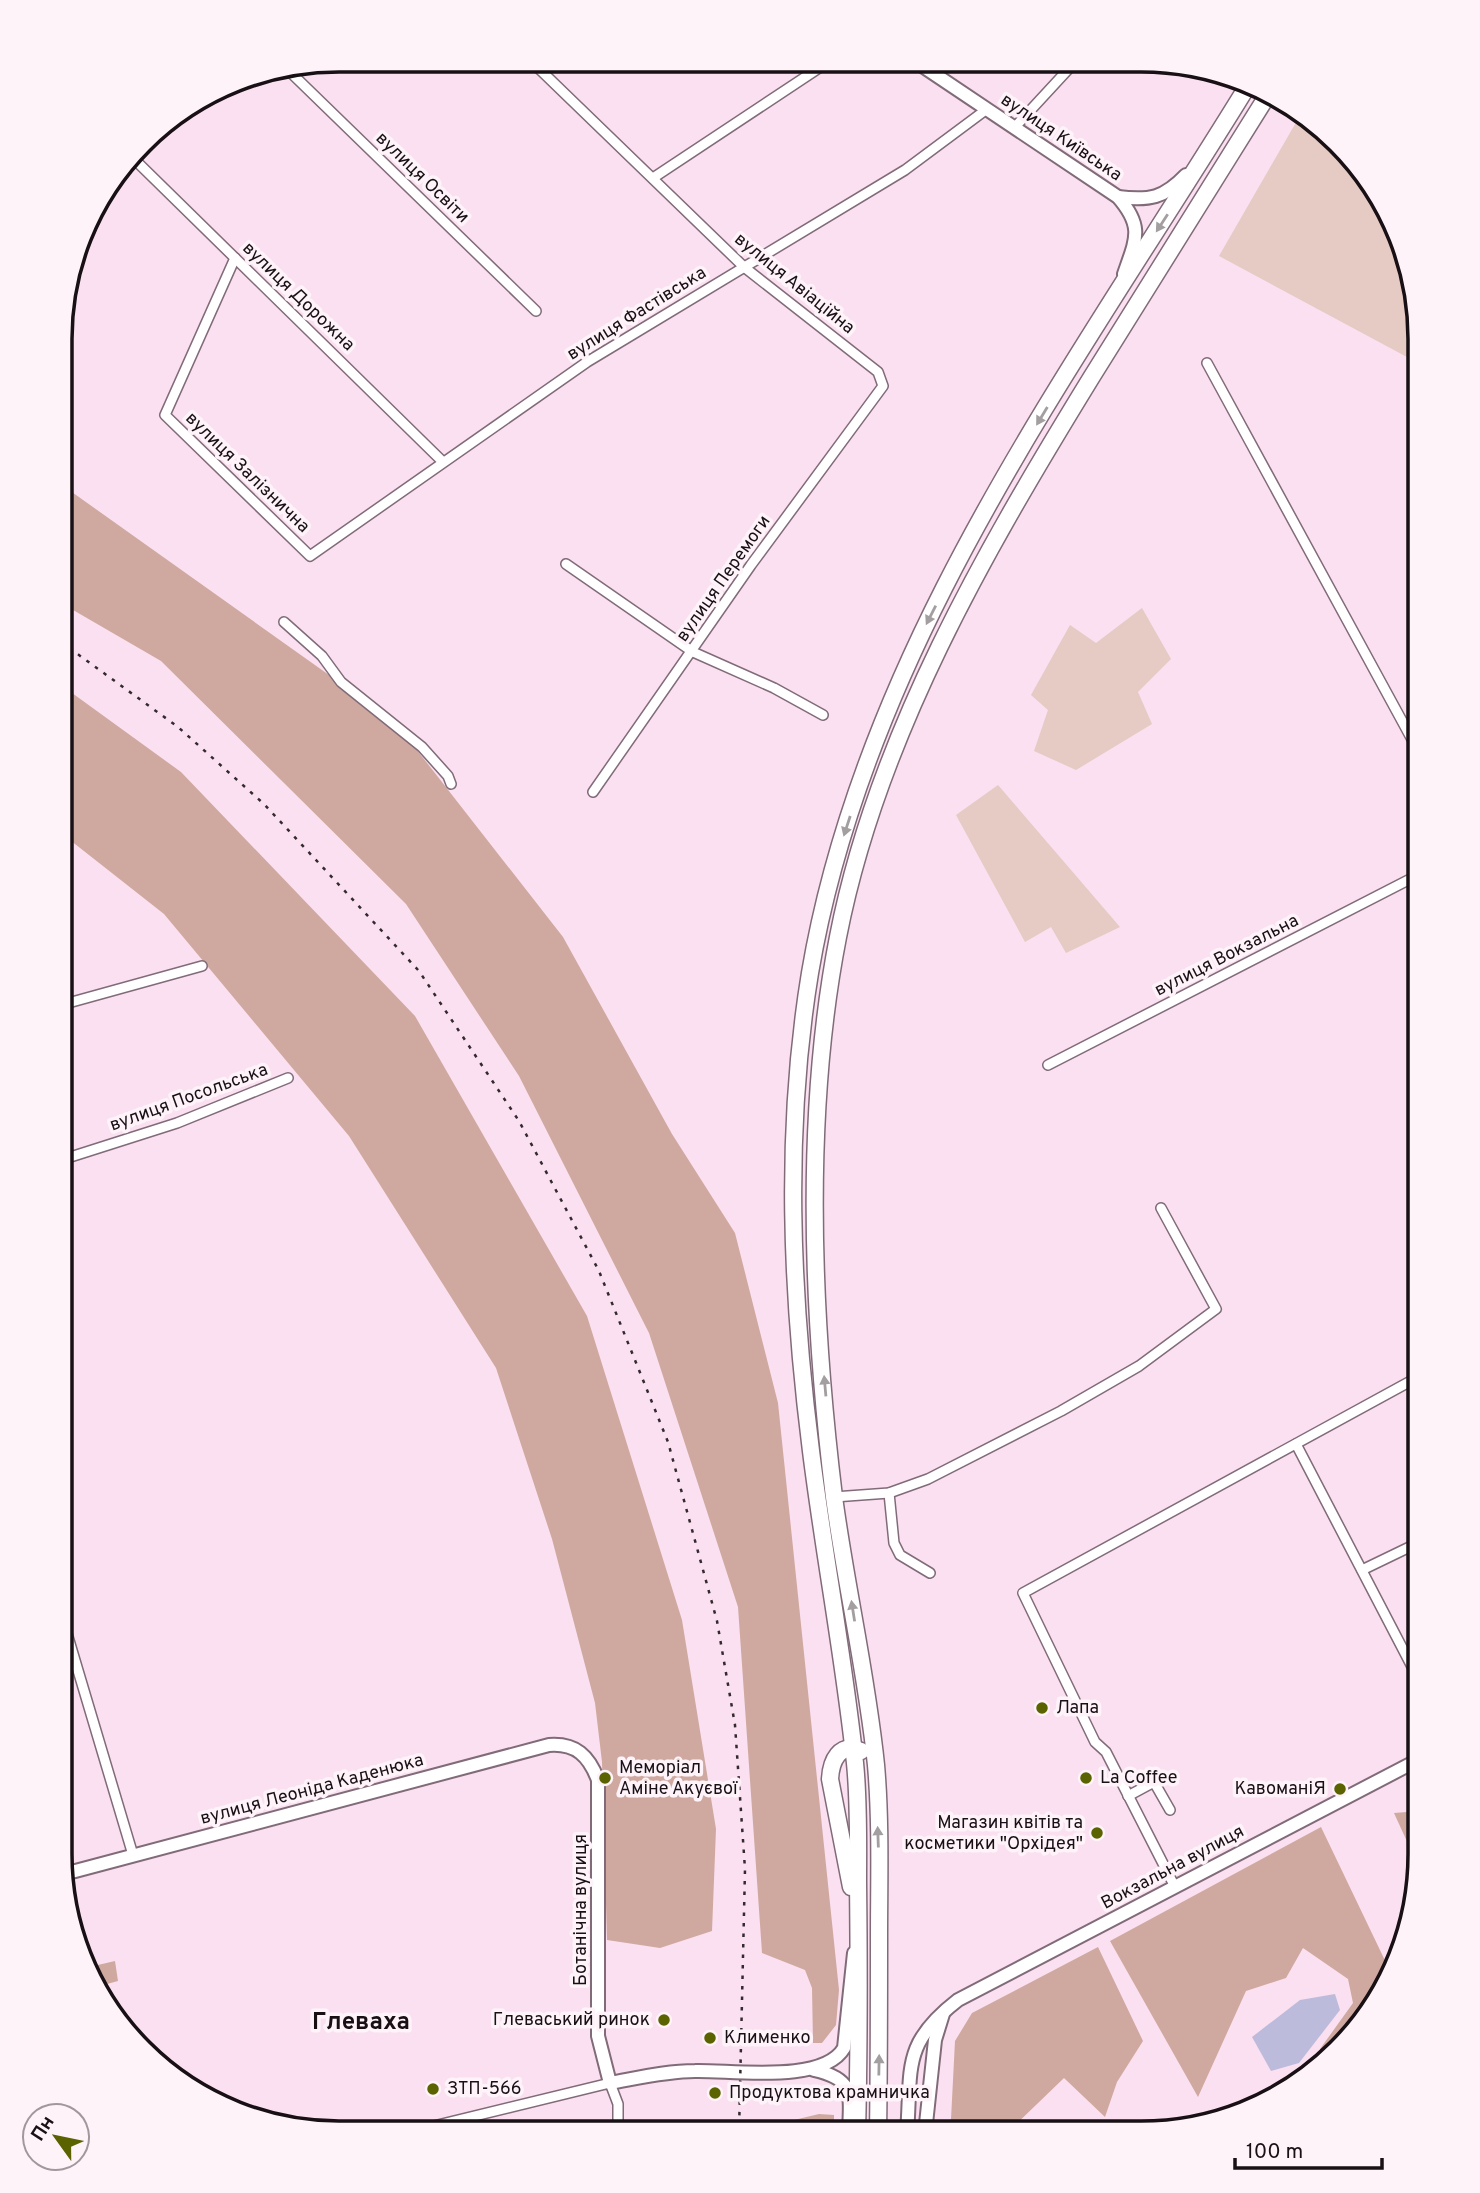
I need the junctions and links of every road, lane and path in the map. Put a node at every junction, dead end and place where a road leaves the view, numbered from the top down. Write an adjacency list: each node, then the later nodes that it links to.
1 (543, 72): 12 (street, вулиця Авіаційна)
2 (814, 72): 12 (street)
3 (932, 72): 8 (street, вулиця Київська)
4 (1066, 72): 9 (street)
5 (294, 76): 17 (street, вулиця Освіти)
6 (1244, 93): 10 (highway)
7 (1264, 102): 39 (highway, one-way to 7)
8 (987, 109): 9 (street, вулиця Київська); 15 (street, вулиця Фастівська)
9 (1015, 127): 13 (street, вулиця Київська)
10 (1207, 154): 13 (street); 16 (highway, one-way to 16)
11 (138, 163): 14 (street, вулиця Дорожна)
12 (653, 178): 15 (street, вулиця Авіаційна)
13 (1118, 197): 16 (street)
14 (235, 258): 20 (street, вулиця Дорожна); 21 (street, вулиця Залізнична)
15 (744, 267): 19 (street, вулиця Авіаційна); 20 (street, вулиця Фастівська)
16 (1118, 289): 46 (highway, one-way to 46)
17 (536, 311)
18 (1207, 363): 26 (street)
19 (883, 386): 24 (street, вулиця Перемоги)
20 (442, 461): 21 (street, вулиця Фастівська)
21 (310, 556)
22 (566, 564): 24 (street)
23 (284, 622): 27 (street)
24 (693, 652): 25 (street); 28 (street, вулиця Перемоги)
25 (823, 715)
26 (1408, 732)
27 (451, 784)
28 (593, 792)
29 (1408, 880): 32 (street, вулиця Вокзальна)
30 (202, 966): 31 (street)
31 (72, 1002)
32 (1048, 1065)
33 (288, 1078): 34 (street, вулиця Посольська)
34 (72, 1156)
35 (1161, 1208): 38 (street)
36 (1408, 1383): 37 (street)
37 (1296, 1444): 41 (street); 49 (street)
38 (889, 1493): 39 (street); 42 (street)
39 (835, 1497): 47 (highway, one-way to 39)
40 (1408, 1548): 41 (street)
41 (1362, 1570): 44 (street)
42 (930, 1573)
43 (72, 1650): 51 (street)
44 (1408, 1651)
45 (570, 1746): 51 (street, вулиця Леоніда Каденюка); 59 (street, Ботанічна вулиця)
46 (853, 1749): 47 (highway); 54 (highway); 54 (highway)
47 (876, 1764): 66 (highway, one-way to 47)
48 (1408, 1765): 53 (street, Вокзальна вулиця)
49 (1128, 1796): 50 (street); 53 (street)
50 (1170, 1810)
51 (133, 1856): 52 (street, вулиця Леоніда Каденюка)
52 (72, 1872)
53 (1175, 1887): 55 (street, Вокзальна вулиця)
54 (859, 1925): 58 (street); 65 (highway)
55 (944, 2011): 56 (street, Вокзальна вулиця); 57 (street)
56 (915, 2049): 57 (street); 60 (street)
57 (934, 2053): 61 (street)
58 (810, 2069): 59 (street); 64 (street)
59 (610, 2083): 62 (street); 63 (street, Ботанічна вулиця)
60 (910, 2102): 61 (street); 67 (street)
61 (930, 2108): 68 (street)
62 (457, 2121)
63 (618, 2121)
64 (849, 2121)
65 (857, 2121)
66 (878, 2121)
67 (908, 2121)
68 (927, 2121)

